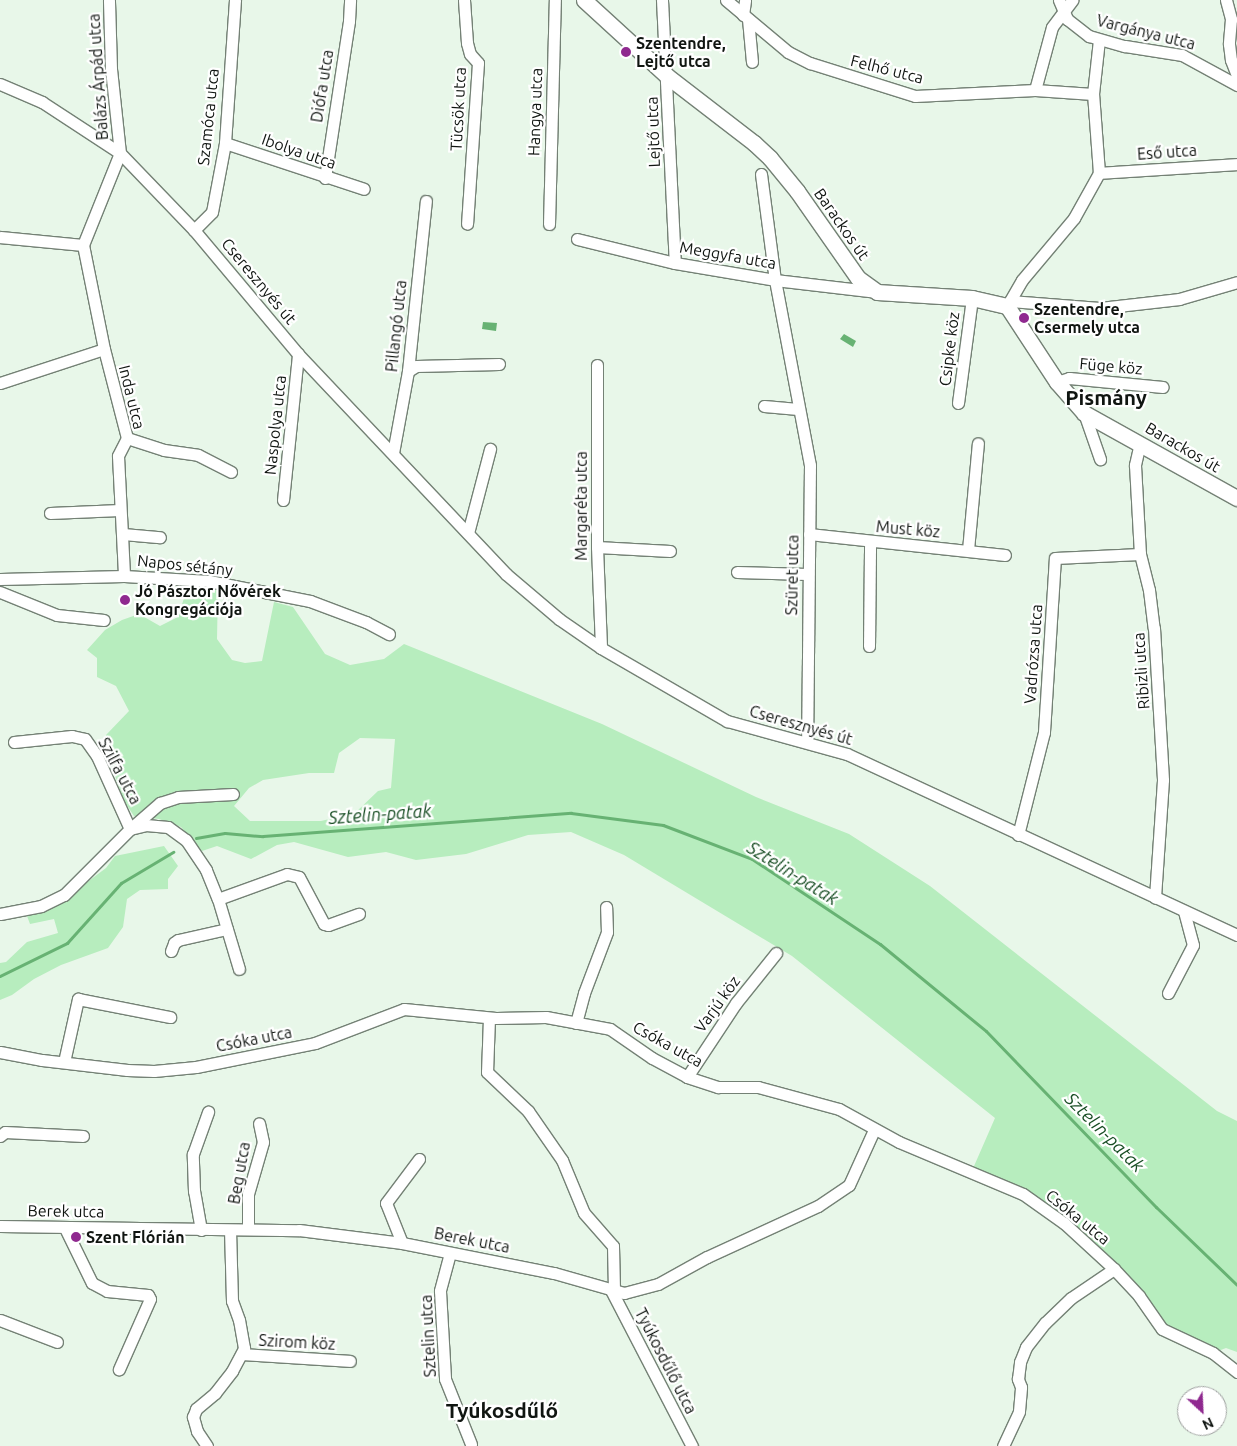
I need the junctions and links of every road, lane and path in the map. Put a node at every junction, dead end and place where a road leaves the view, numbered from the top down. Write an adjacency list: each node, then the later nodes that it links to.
1 (109, 0): 24 (street, Balázs Árpád utca)
2 (235, 0): 23 (street, Szamóca utca)
3 (350, 0): 28 (street, Diófa utca)
4 (464, 0): 31 (street, Tücsök utca)
5 (555, 0): 32 (street, Hangya utca)
6 (584, 0): 17 (street, Barackos út)
7 (662, 0): 17 (street, Lejtő utca)
8 (726, 0): 14 (street, Felhő utca)
9 (745, 0): 14 (street)
10 (1058, 0): 13 (street, Vargánya utca)
11 (1072, 0): 13 (street)
12 (1226, 0): 18 (street)
13 (1062, 12): 15 (street, Vargánya utca); 21 (street)
14 (745, 17): 16 (street); 21 (street, Felhő utca)
15 (1099, 40): 20 (street, Vargánya utca); 22 (street)
16 (752, 62)
17 (667, 76): 37 (street, Lejtő utca); 40 (street, Barackos út)
18 (1237, 76)
19 (0, 84): 24 (street, Cseresznyés út)
20 (1237, 85)
21 (1035, 90): 22 (street, Felhő utca)
22 (1093, 94): 26 (street)
23 (225, 143): 28 (street, Ibolya utca); 33 (street, Szamóca utca)
24 (120, 153): 33 (street, Cseresznyés út); 36 (street)
25 (1237, 164): 26 (street, Eső utca)
26 (1099, 173): 42 (street)
27 (761, 174): 38 (street, Szüret utca)
28 (325, 178): 29 (street, Ibolya utca)
29 (364, 189)
30 (426, 201): 47 (street, Pillangó utca)
31 (467, 224)
32 (549, 224)
33 (194, 230): 44 (street, Cseresznyés út)
34 (0, 237): 36 (street)
35 (577, 239): 37 (street, Meggyfa utca)
36 (83, 245): 43 (street, Inda utca)
37 (675, 263): 38 (street, Meggyfa utca)
38 (775, 280): 40 (street, Meggyfa utca); 53 (street, Szüret utca)
39 (1237, 282): 42 (street)
40 (877, 292): 41 (street)
41 (972, 298): 42 (street); 51 (street, Csipke köz)
42 (1008, 303): 48 (street, Barackos út)
43 (104, 349): 49 (street); 55 (street, Inda utca)
44 (298, 354): 59 (street, Cseresznyés út); 63 (street, Naspolya utca)
45 (499, 364): 47 (street)
46 (597, 365): 71 (street, Margaréta utca)
47 (408, 371): 59 (street, Pillangó utca)
48 (1057, 382): 50 (street, Füge köz); 54 (street, Barackos út)
49 (0, 383)
50 (1163, 387)
51 (958, 403)
52 (764, 406): 53 (street)
53 (798, 409): 68 (street, Szüret utca)
54 (1084, 413): 57 (street, Barackos út); 60 (street, Barackos út)
55 (127, 438): 61 (street); 64 (street, Inda utca)
56 (978, 443): 72 (street)
57 (1140, 443): 62 (street, Barackos út); 74 (street, Ribizli utca)
58 (490, 449): 66 (street)
59 (393, 454): 66 (street, Cseresznyés út)
60 (1100, 459)
61 (231, 472)
62 (1237, 498)
63 (283, 500)
64 (120, 510): 65 (street); 67 (street, Inda utca)
65 (50, 513)
66 (468, 533): 84 (street, Cseresznyés út)
67 (123, 534): 69 (street); 78 (street, Inda utca)
68 (809, 534): 70 (street, Must köz); 77 (street, Szüret utca)
69 (160, 537)
70 (870, 542): 72 (street, Must köz); 83 (street)
71 (597, 547): 73 (street); 84 (street, Margaréta utca)
72 (968, 550): 75 (street, Must köz)
73 (670, 551)
74 (1140, 554): 89 (street, Vadrózsa utca); 90 (street, Ribizli utca)
75 (1004, 555)
76 (737, 572): 77 (street)
77 (807, 574): 86 (street, Szüret utca)
78 (124, 576): 79 (street, Napos sétány); 82 (street, Napos sétány)
79 (0, 579)
80 (0, 592): 81 (street)
81 (104, 620)
82 (389, 634)
83 (869, 646)
84 (601, 648): 86 (street, Cseresznyés út)
85 (14, 742): 88 (street, Szilfa utca)
86 (808, 742): 89 (street, Cseresznyés út)
87 (233, 794): 88 (street)
88 (130, 829): 91 (street); 94 (street)
89 (1018, 835): 90 (street, Cseresznyés út)
90 (1155, 898): 93 (street, Cseresznyés út)
91 (218, 899): 95 (street); 96 (street)
92 (606, 907): 104 (street)
93 (1184, 912): 97 (street, Cseresznyés út); 101 (street)
94 (0, 914)
95 (359, 914)
96 (227, 929): 98 (street); 100 (street)
97 (1237, 935)
98 (171, 950)
99 (776, 953): 107 (street, Varjú köz)
100 (239, 969)
101 (1168, 993)
102 (170, 1017): 106 (street)
103 (489, 1018): 104 (street, Csóka utca); 106 (street, Csóka utca); 122 (street, Tyúkosdűlő utca)
104 (576, 1023): 107 (street, Csóka utca)
105 (0, 1052): 106 (street, Csóka utca)
106 (64, 1062)
107 (687, 1077): 110 (street, Csóka utca)
108 (208, 1112): 117 (street)
109 (259, 1122): 116 (street, Beg utca)
110 (874, 1130): 121 (street, Csóka utca); 122 (street, Berek utca)
111 (0, 1136): 112 (street)
112 (83, 1136)
113 (419, 1159): 119 (street)
114 (0, 1226): 115 (street, Berek utca)
115 (65, 1228): 117 (street, Berek utca); 127 (street)
116 (248, 1229): 118 (street, Berek utca); 119 (street, Berek utca)
117 (201, 1230): 118 (street, Berek utca)
118 (230, 1231): 125 (street)
119 (402, 1243): 120 (street, Berek utca)
120 (450, 1253): 122 (street, Berek utca); 129 (street, Sztelin utca)
121 (1114, 1269): 128 (street, Csóka utca); 132 (street)
122 (613, 1291): 131 (street, Tyúkosdűlő utca)
123 (0, 1320): 124 (street)
124 (57, 1342)
125 (243, 1354): 126 (street, Szirom köz); 130 (street)
126 (350, 1362)
127 (119, 1369)
128 (1237, 1372)
129 (472, 1444)
130 (207, 1446)
131 (692, 1446)
132 (1003, 1446)

